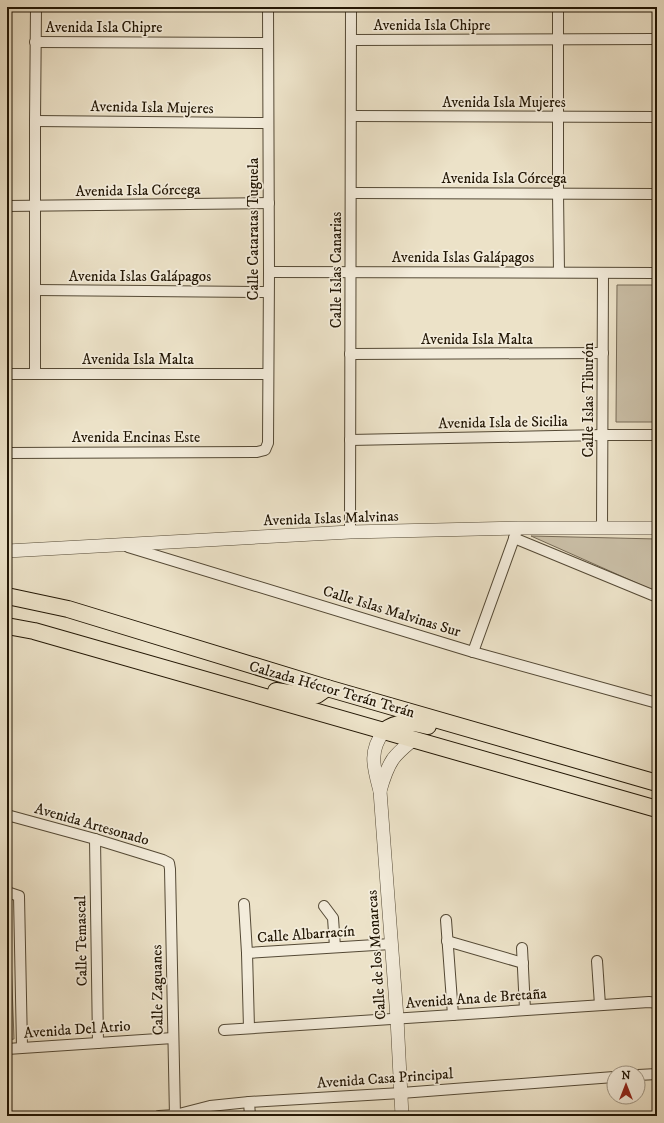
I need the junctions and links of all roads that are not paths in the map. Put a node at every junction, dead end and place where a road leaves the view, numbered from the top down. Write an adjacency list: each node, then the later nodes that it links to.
1 (36, 7): 8 (street)
2 (268, 7): 9 (street, Calle Cataratas Tuguela)
3 (351, 7): 7 (street, Calle Islas Canarias)
4 (558, 7): 5 (street)
5 (558, 39): 6 (street, Avenida Isla Chipre); 7 (street, Avenida Isla Chipre); 11 (street)
6 (657, 39)
7 (351, 40): 10 (street, Calle Islas Canarias)
8 (35, 42): 9 (street, Avenida Isla Chipre); 13 (street)
9 (268, 43): 14 (street, Calle Cataratas Tuguela)
10 (352, 116): 11 (street, Avenida Isla Mujeres); 15 (street, Calle Islas Canarias)
11 (557, 117): 12 (street, Avenida Isla Mujeres); 16 (street)
12 (657, 117)
13 (35, 121): 14 (street, Avenida Isla Mujeres); 20 (street)
14 (268, 123): 18 (street, Calle Cataratas Tuguela)
15 (352, 193): 16 (street, Avenida Isla Córcega); 23 (street, Calle Islas Canarias)
16 (558, 193): 17 (street, Avenida Isla Córcega); 22 (street)
17 (657, 194)
18 (269, 203): 20 (street, Avenida Isla Córcega); 21 (street, Calle Cataratas Tuguela)
19 (7, 206): 20 (street, Avenida Isla Córcega)
20 (35, 206): 26 (street)
21 (269, 272): 23 (street, Avenida Islas Galápagos); 27 (street, Calle Cataratas Tuguela)
22 (559, 272): 23 (street, Avenida Islas Galápagos); 24 (street, Avenida Islas Galápagos)
23 (351, 273): 29 (street, Calle Islas Canarias)
24 (603, 273): 25 (street, Avenida Islas Galápagos); 28 (street, Calle Islas Tiburón)
25 (657, 273)
26 (36, 290): 27 (street, Avenida Islas Galápagos); 31 (street)
27 (268, 292): 32 (street, Calle Cataratas Tuguela)
28 (603, 353): 29 (street, Avenida Isla Malta); 33 (street, Calle Islas Tiburón)
29 (350, 354): 35 (street, Calle Islas Canarias)
30 (7, 374): 31 (street, Avenida Isla Malta)
31 (35, 374): 32 (street, Avenida Isla Malta)
32 (268, 374): 36 (street, Calle Cataratas Tuguela)
33 (603, 435): 34 (street, Avenida Isla de Sicilia); 35 (street, Avenida Isla de Sicilia); 38 (street, Calle Islas Tiburón)
34 (657, 435)
35 (350, 440): 40 (street, Calle Islas Canarias)
36 (265, 450): 37 (street, Avenida Encinas Este)
37 (7, 453)
38 (602, 528): 39 (street, Avenida Islas Malvinas); 41 (street, Avenida Islas Malvinas)
39 (657, 528)
40 (350, 532): 41 (street, Avenida Islas Malvinas); 42 (street, Avenida Islas Malvinas)
41 (516, 533): 45 (street); 47 (street)
42 (120, 544): 43 (street, Avenida Islas Malvinas); 47 (street, Calle Islas Malvinas Sur)
43 (7, 551)
44 (7, 596): 49 (main road, Calzada Héctor Terán Terán)
45 (657, 597)
46 (7, 626): 48 (main road, Calzada Héctor Terán Terán)
47 (473, 652): 50 (street, Calle Islas Malvinas Sur)
48 (235, 688): 49 (main road); 52 (main road, Calzada Héctor Terán Terán)
49 (326, 688): 51 (main road, Calzada Héctor Terán Terán)
50 (657, 703)
51 (475, 730): 52 (main road); 54 (main road, Calzada Héctor Terán Terán)
52 (384, 731): 53 (main road, Calzada Héctor Terán Terán); 55 (street, Calle de los Monarcas)
53 (414, 739): 55 (street, Calle de los Monarcas); 56 (main road, Calzada Héctor Terán Terán)
54 (657, 783)
55 (380, 791): 65 (street, Calle de los Monarcas)
56 (657, 809)
57 (7, 815): 58 (street, Avenida Artesonado)
58 (95, 839): 59 (street, Avenida Artesonado); 79 (street, Calle Temascal)
59 (169, 863): 78 (street, Calle Zaguanes)
60 (7, 892): 81 (street)
61 (244, 904): 68 (street)
62 (324, 906): 66 (street)
63 (446, 920): 64 (street)
64 (447, 941): 70 (street); 74 (street)
65 (391, 944): 66 (street, Calle Albarracín); 75 (street, Calle de los Monarcas)
66 (334, 947): 68 (street, Calle Albarracín)
67 (522, 948): 70 (street)
68 (247, 953): 76 (street)
69 (597, 961): 72 (street)
70 (523, 963): 73 (street)
71 (657, 1003): 72 (street, Avenida Ana de Bretaña)
72 (600, 1005): 73 (street, Avenida Ana de Bretaña)
73 (525, 1010): 74 (street, Avenida Ana de Bretaña)
74 (453, 1015): 75 (street, Avenida Ana de Bretaña)
75 (397, 1018): 76 (street, Avenida Ana de Bretaña); 85 (street, Calle de los Monarcas)
76 (249, 1028): 77 (street, Avenida Ana de Bretaña)
77 (224, 1030)
78 (173, 1038): 79 (street, Avenida Del Atrio); 88 (street, Calle Zaguanes)
79 (98, 1043): 81 (street, Avenida Del Atrio)
80 (7, 1048): 81 (street, Avenida Del Atrio)
81 (22, 1048)
82 (657, 1074): 83 (street)
83 (646, 1075)
84 (606, 1078): 85 (street, Avenida Casa Principal)
85 (401, 1093): 86 (street, Avenida Casa Principal); 90 (street, Calle de los Monarcas)
86 (249, 1102): 88 (street, Avenida Casa Principal); 89 (street)
87 (159, 1116): 88 (street, Avenida Casa Principal)
88 (175, 1116)
89 (250, 1116)
90 (402, 1116)

